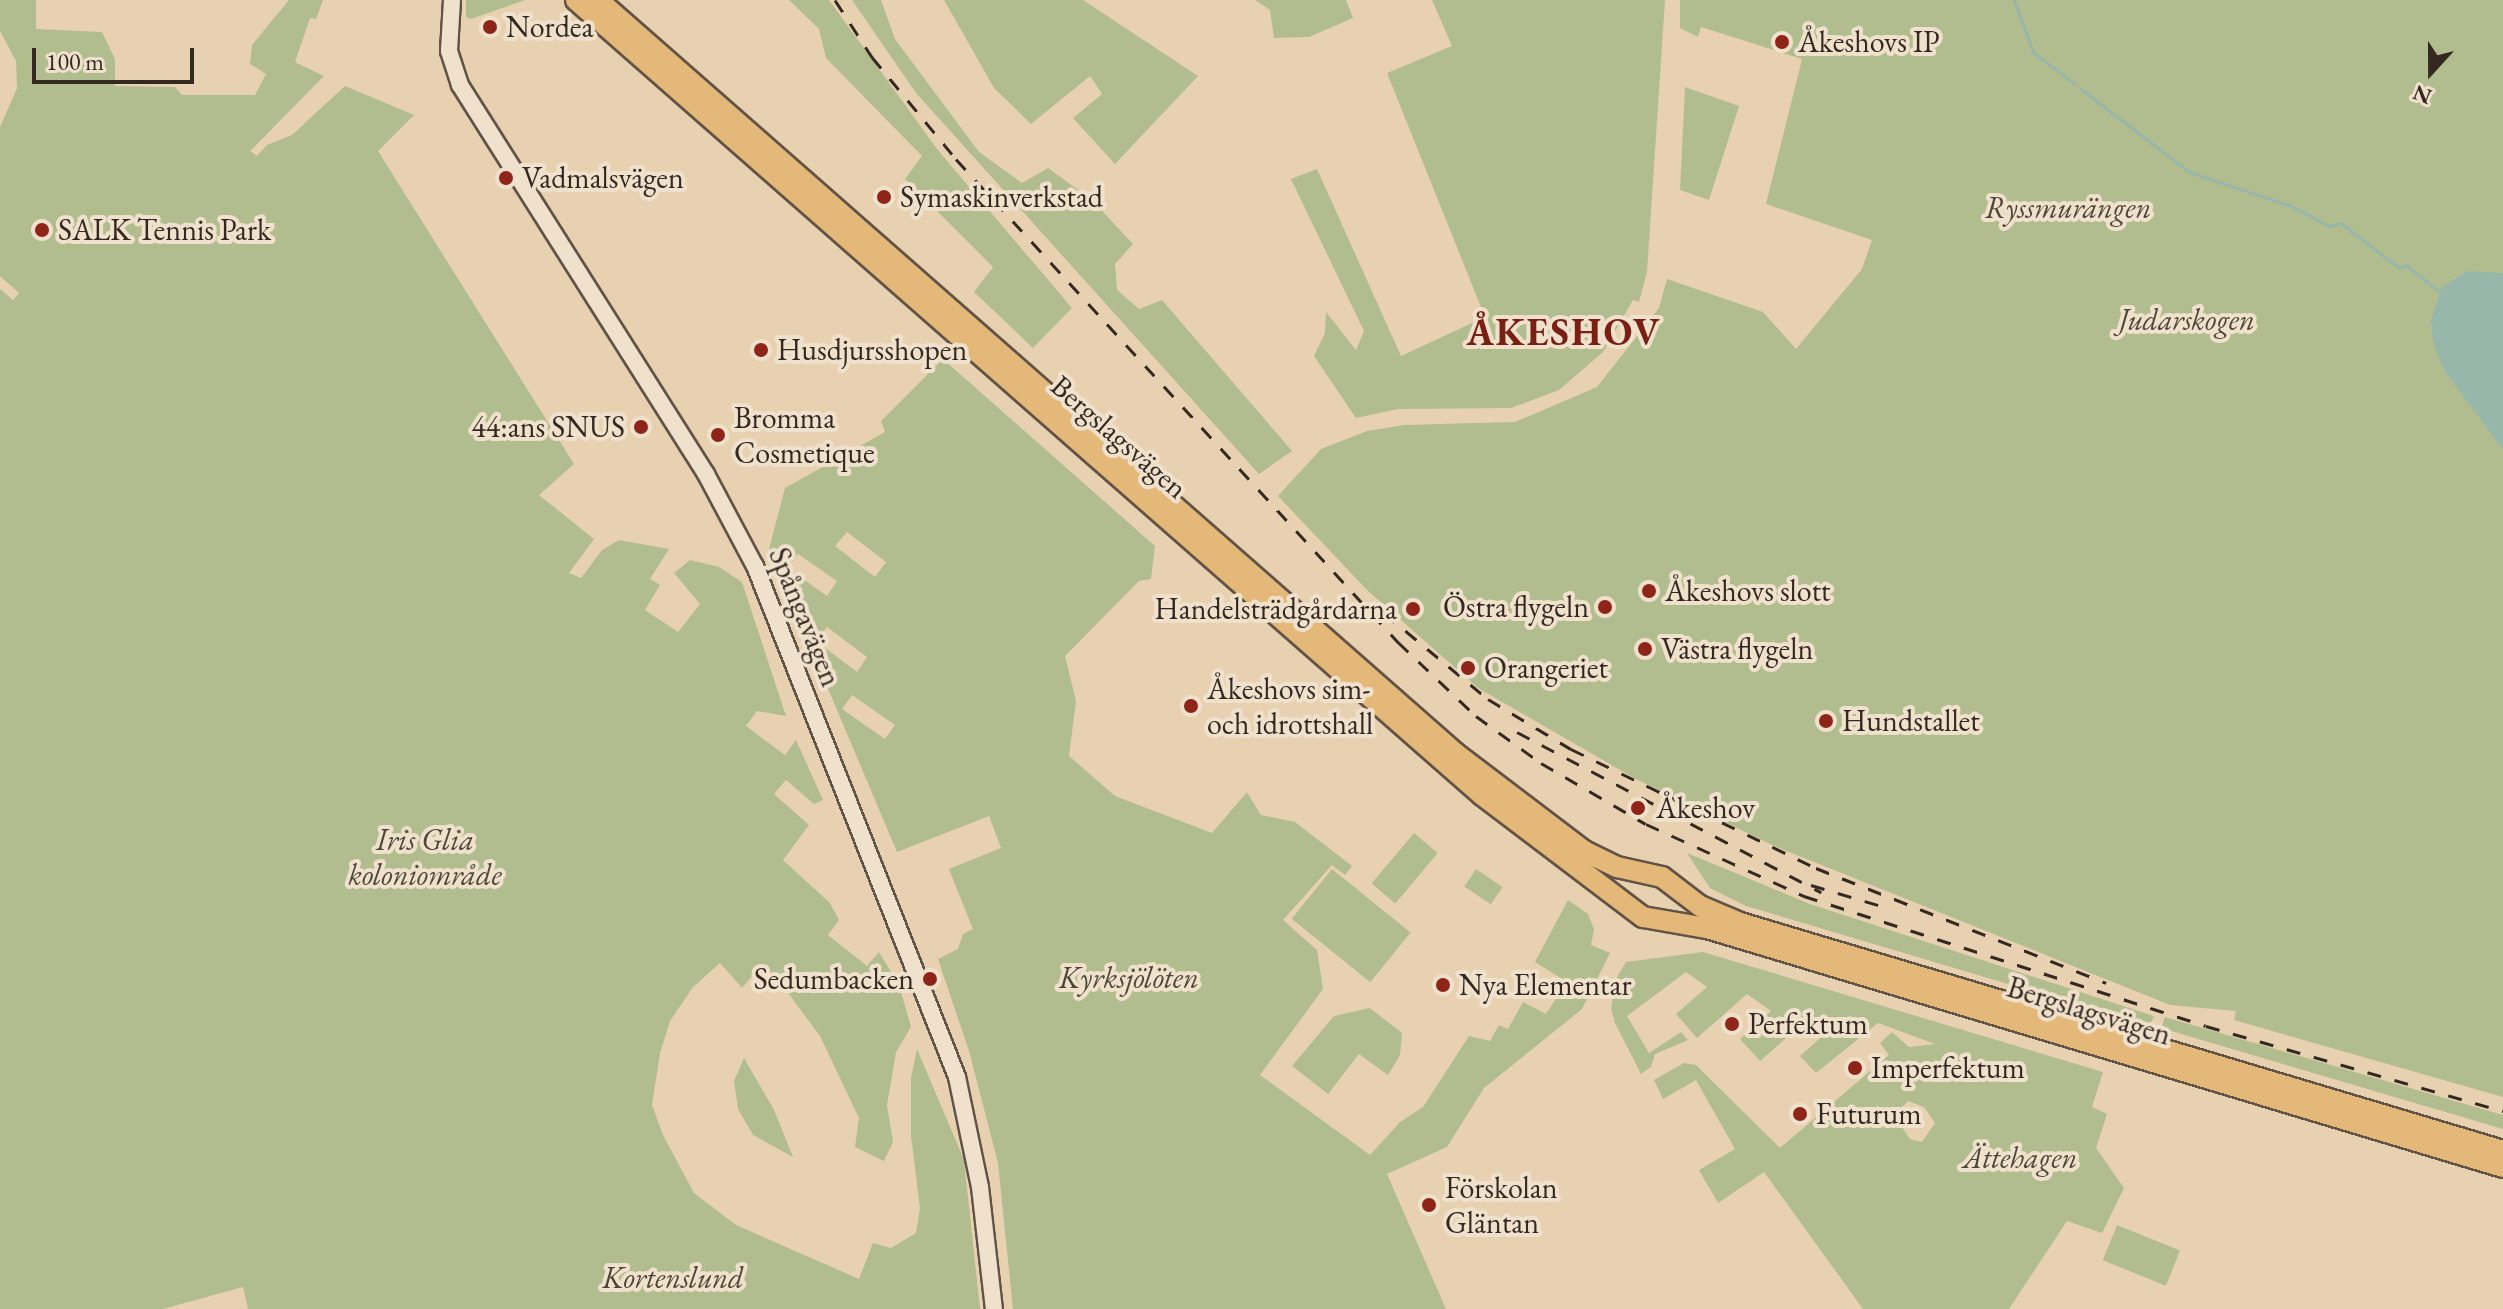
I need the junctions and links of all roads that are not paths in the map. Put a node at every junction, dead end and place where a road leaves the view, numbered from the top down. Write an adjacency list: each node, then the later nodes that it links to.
1 (452, 0): 10 (street, Spångavägen)
2 (576, 0): 6 (main road, Bergslagsvägen)
3 (598, 0): 4 (main road, Bergslagsvägen)
4 (1647, 875): 5 (main road, Bergslagsvägen); 6 (main road)
5 (1674, 887): 7 (main road); 8 (main road, Bergslagsvägen)
6 (1633, 907): 7 (main road, Bergslagsvägen)
7 (1657, 920): 9 (main road, Bergslagsvägen)
8 (2503, 1151)
9 (2503, 1167)
10 (994, 1309)

